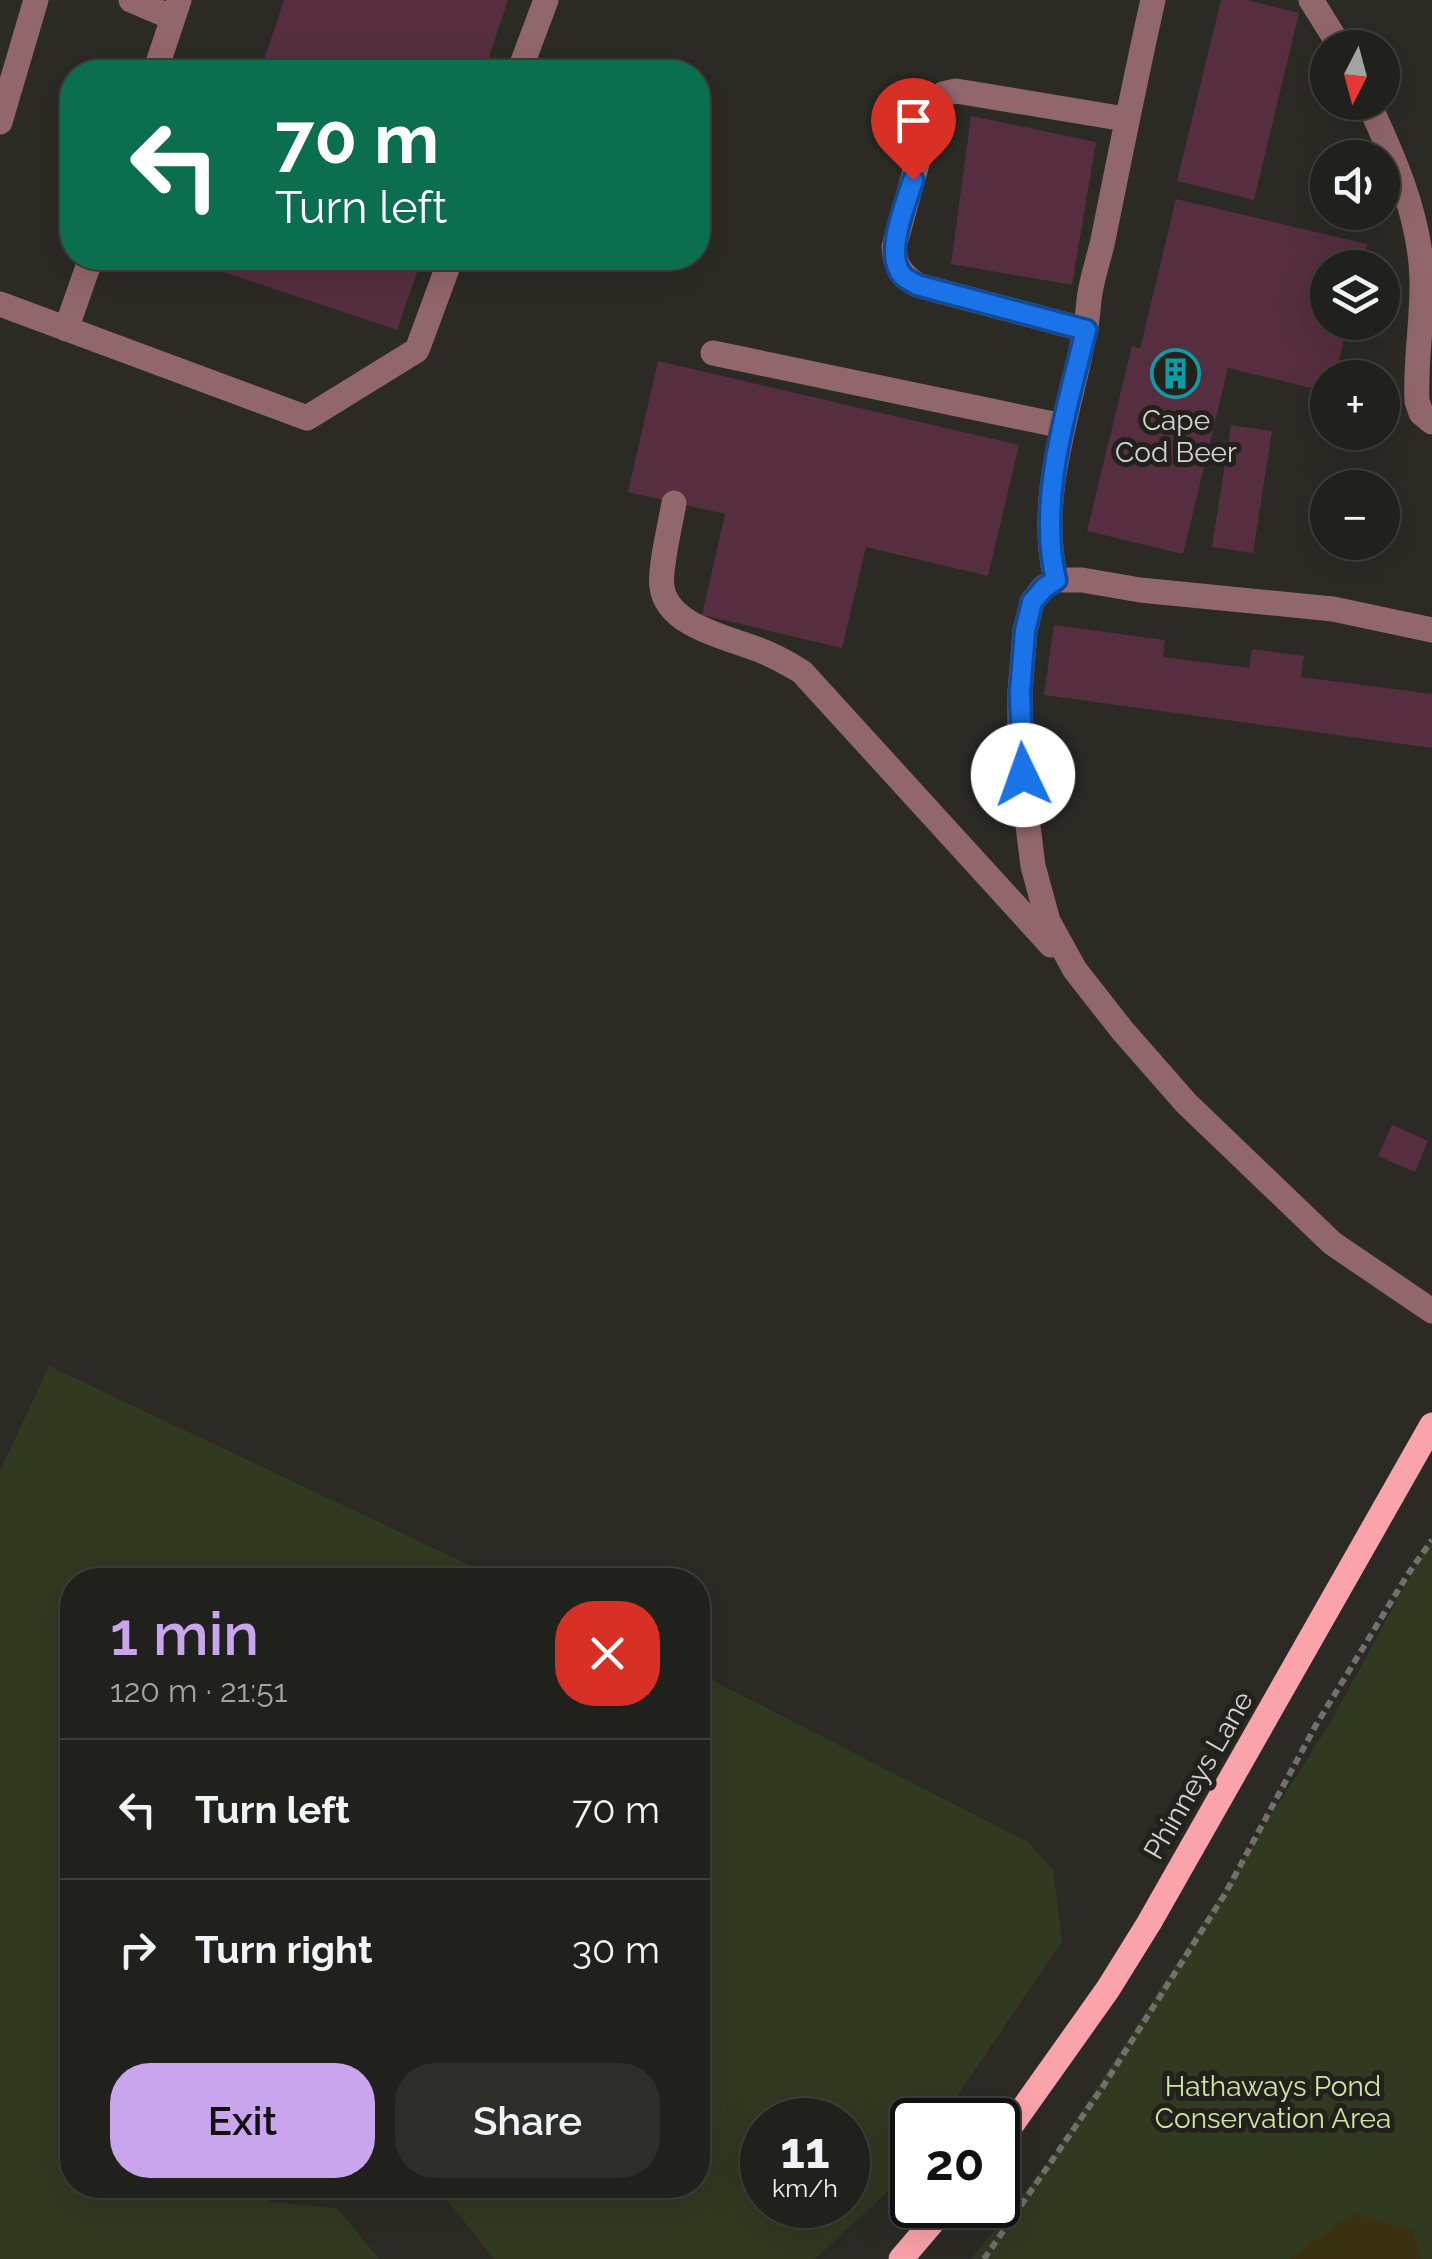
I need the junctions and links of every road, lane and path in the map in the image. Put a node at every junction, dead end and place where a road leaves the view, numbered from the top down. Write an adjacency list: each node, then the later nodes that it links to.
1 (36, 0): 12 (lane)
2 (131, 0): 6 (lane)
3 (546, 0): 9 (lane)
4 (1154, 0): 10 (lane)
5 (1311, 0): 7 (lane)
6 (176, 9): 8 (lane)
7 (1330, 30)
8 (159, 60)
9 (524, 60)
10 (1126, 119): 17 (lane); 17 (lane)
11 (1376, 120): 19 (lane)
12 (0, 122)
13 (87, 270): 16 (lane)
14 (447, 270): 16 (lane)
15 (0, 304): 16 (lane)
16 (66, 330)
17 (1086, 330): 20 (lane)
18 (713, 353): 20 (lane)
19 (1432, 422)
20 (1063, 426): 22 (lane)
21 (674, 503): 24 (lane)
22 (1056, 580): 23 (lane); 24 (lane)
23 (1432, 630)
24 (1075, 970): 25 (lane)
25 (1432, 1311)
26 (1432, 1424): 28 (main road, Phinneys Lane)
27 (1432, 1540): 31 (path)
28 (1020, 2113)
29 (927, 2228): 30 (main road)
30 (901, 2259)
31 (984, 2259)

